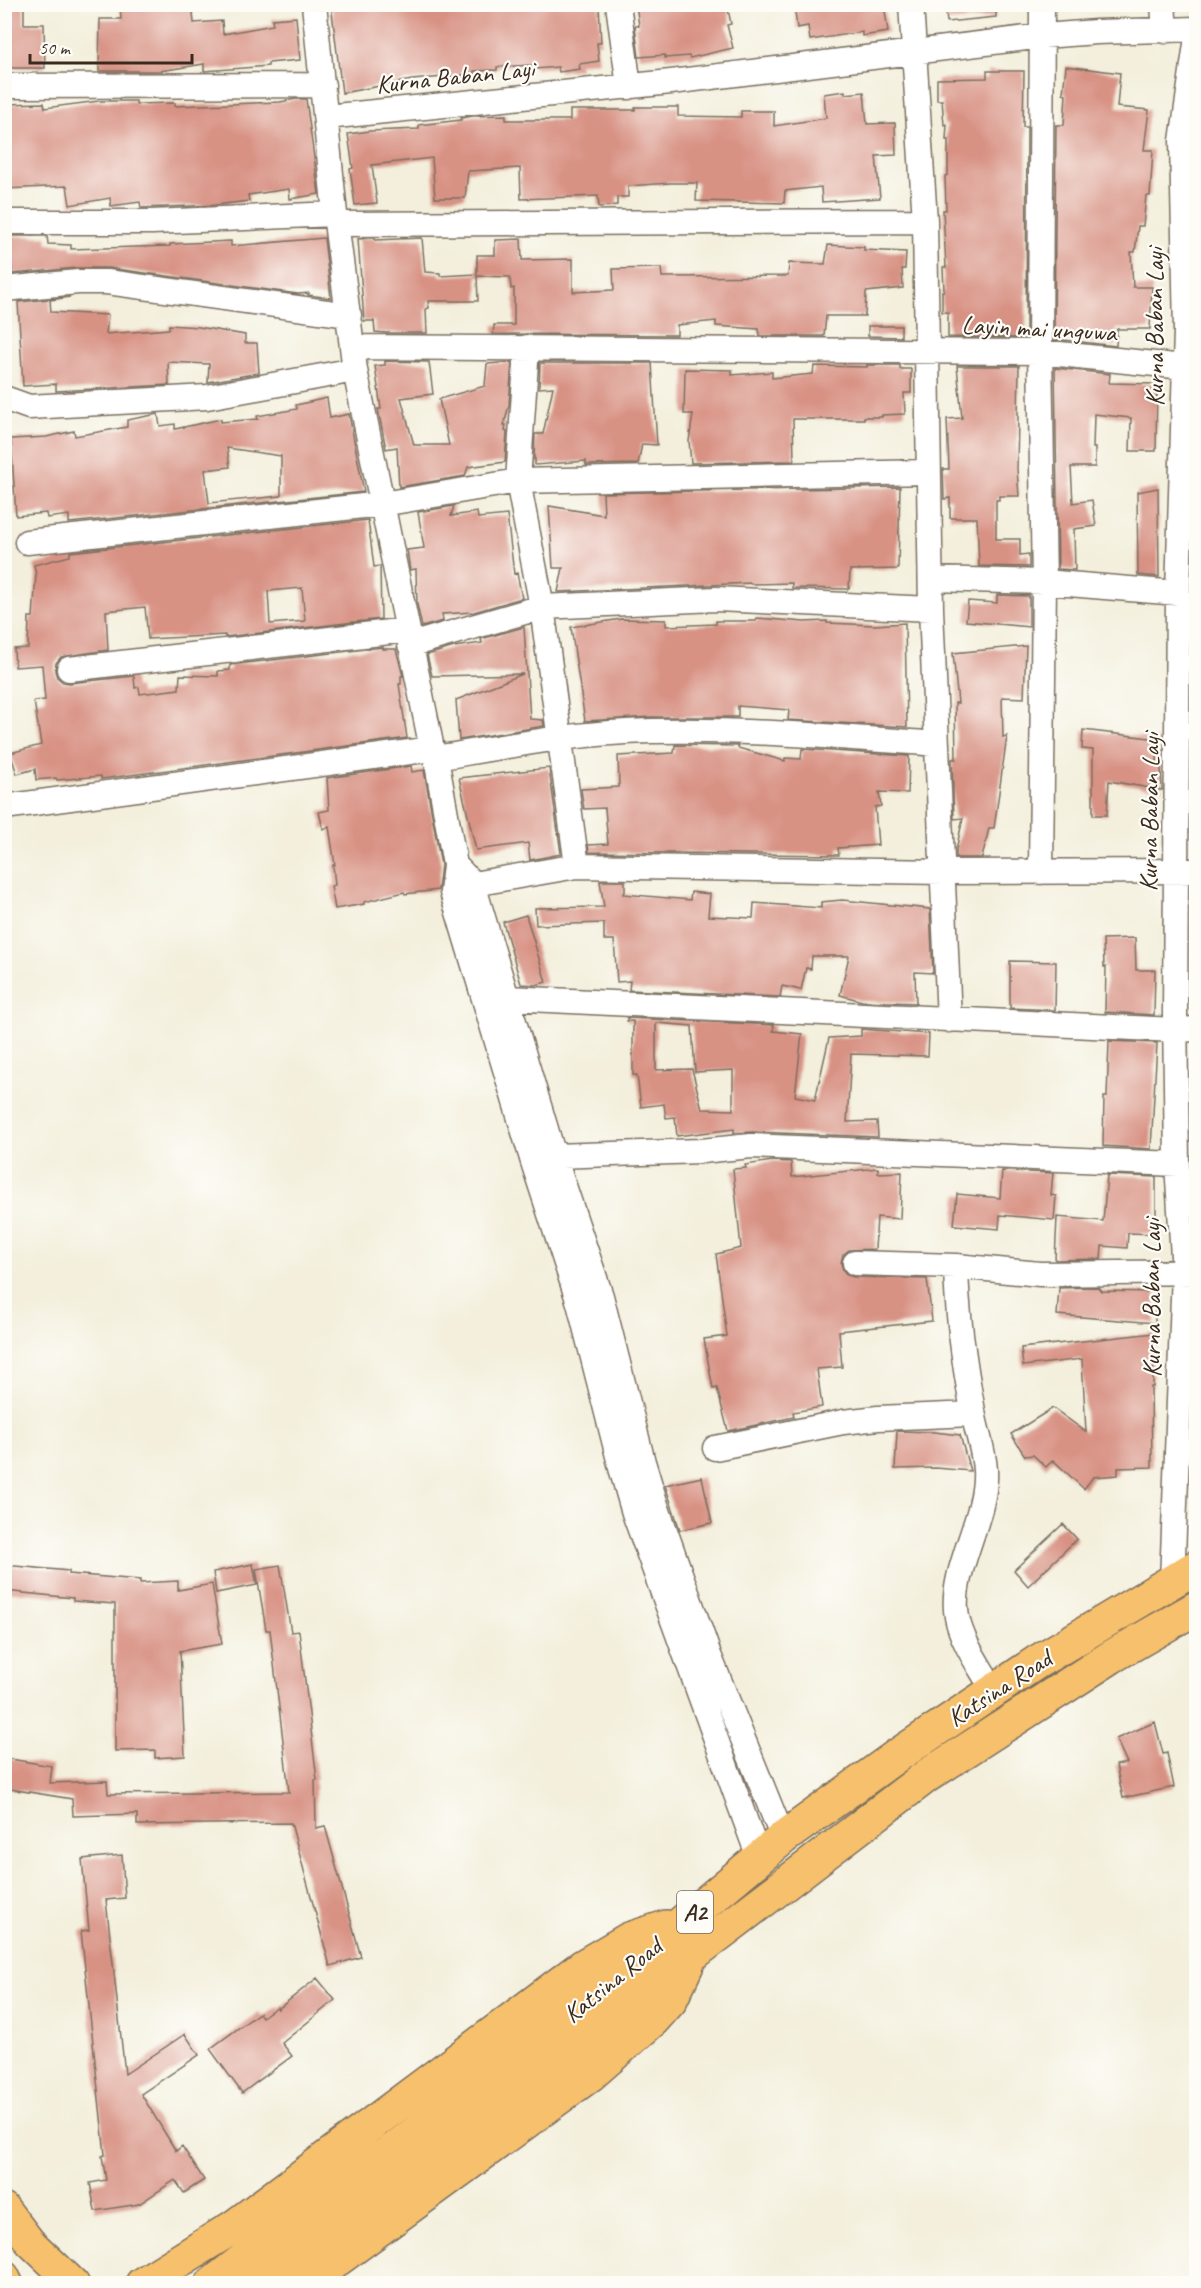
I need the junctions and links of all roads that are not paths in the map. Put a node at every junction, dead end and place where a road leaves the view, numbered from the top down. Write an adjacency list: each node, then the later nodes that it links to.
1 (314, 4): 11 (street)
2 (618, 4): 13 (street)
3 (911, 4): 10 (street)
4 (1042, 4): 8 (street)
5 (1163, 4): 7 (street)
6 (1197, 29): 7 (street, Kurna Baban Layi)
7 (1165, 31): 8 (street, Kurna Baban Layi)
8 (1043, 36): 10 (street, Kurna Baban Layi); 22 (street)
9 (1197, 44): 24 (street, Kurna Baban Layi)
10 (915, 52): 13 (street, Kurna Baban Layi); 16 (street)
11 (323, 85): 12 (street); 14 (street)
12 (4, 86)
13 (629, 87): 14 (street, Kurna Baban Layi)
14 (326, 117): 15 (street)
15 (336, 219): 16 (street); 17 (street); 19 (street)
16 (925, 220): 21 (street)
17 (4, 222)
18 (4, 289): 19 (street)
19 (349, 315): 23 (street)
20 (527, 347): 21 (street, Layin mai unguwa); 23 (street, Layin mai unguwa); 28 (street)
21 (927, 351): 22 (street, Layin mai unguwa); 27 (street)
22 (1040, 352): 24 (street, Layin mai unguwa); 33 (street)
23 (353, 359): 25 (street); 29 (street)
24 (1184, 367): 26 (street, Kurna Baban Layi)
25 (6, 392)
26 (1190, 398): 30 (street, Kurna Baban Layi)
27 (928, 472): 28 (street); 32 (street)
28 (518, 481): 29 (street); 35 (street)
29 (382, 504): 31 (street); 37 (street)
30 (1188, 521): 34 (street, Kurna Baban Layi)
31 (27, 542)
32 (931, 579): 33 (street); 36 (street)
33 (1044, 582): 34 (street); 48 (street)
34 (1178, 593): 39 (street, Kurna Baban Layi)
35 (542, 607): 36 (street); 37 (street); 40 (street)
36 (932, 609): 41 (street)
37 (409, 637): 38 (street); 42 (street)
38 (69, 669)
39 (1187, 732): 46 (street, Kurna Baban Layi)
40 (561, 737): 41 (street); 42 (street); 45 (street)
41 (937, 744): 47 (street)
42 (434, 753): 43 (street); 44 (street)
43 (4, 807)
44 (455, 865): 49 (street); 63 (street)
45 (577, 866): 47 (street); 49 (street)
46 (1187, 871): 48 (street); 52 (street, Kurna Baban Layi)
47 (943, 872): 48 (street); 51 (street)
48 (1041, 872)
49 (473, 884): 50 (street)
50 (508, 998): 51 (street); 54 (street)
51 (949, 1020): 52 (street)
52 (1186, 1029): 53 (street, Kurna Baban Layi)
53 (1183, 1152): 54 (street); 57 (street, Kurna Baban Layi)
54 (554, 1156): 63 (street)
55 (855, 1263): 56 (street)
56 (956, 1266): 57 (street); 58 (street)
57 (1190, 1272): 60 (street, Kurna Baban Layi)
58 (973, 1414): 59 (street); 62 (street)
59 (715, 1448)
60 (1184, 1574): 62 (highway, Katsina Road / A2)
61 (1197, 1608): 65 (highway, Katsina Road / A2)
62 (993, 1690): 63 (highway, Katsina Road / A2)
63 (771, 1848): 64 (highway, Katsina Road / A2)
64 (685, 1921): 70 (highway); 71 (highway, Katsina Road / A2)
65 (692, 1954): 72 (highway, Katsina Road / A2); 73 (highway)
66 (4, 2208): 69 (main road)
67 (4, 2276): 68 (main road)
68 (8, 2283)
69 (74, 2283)
70 (142, 2283)
71 (212, 2283)
72 (259, 2283)
73 (304, 2283)

